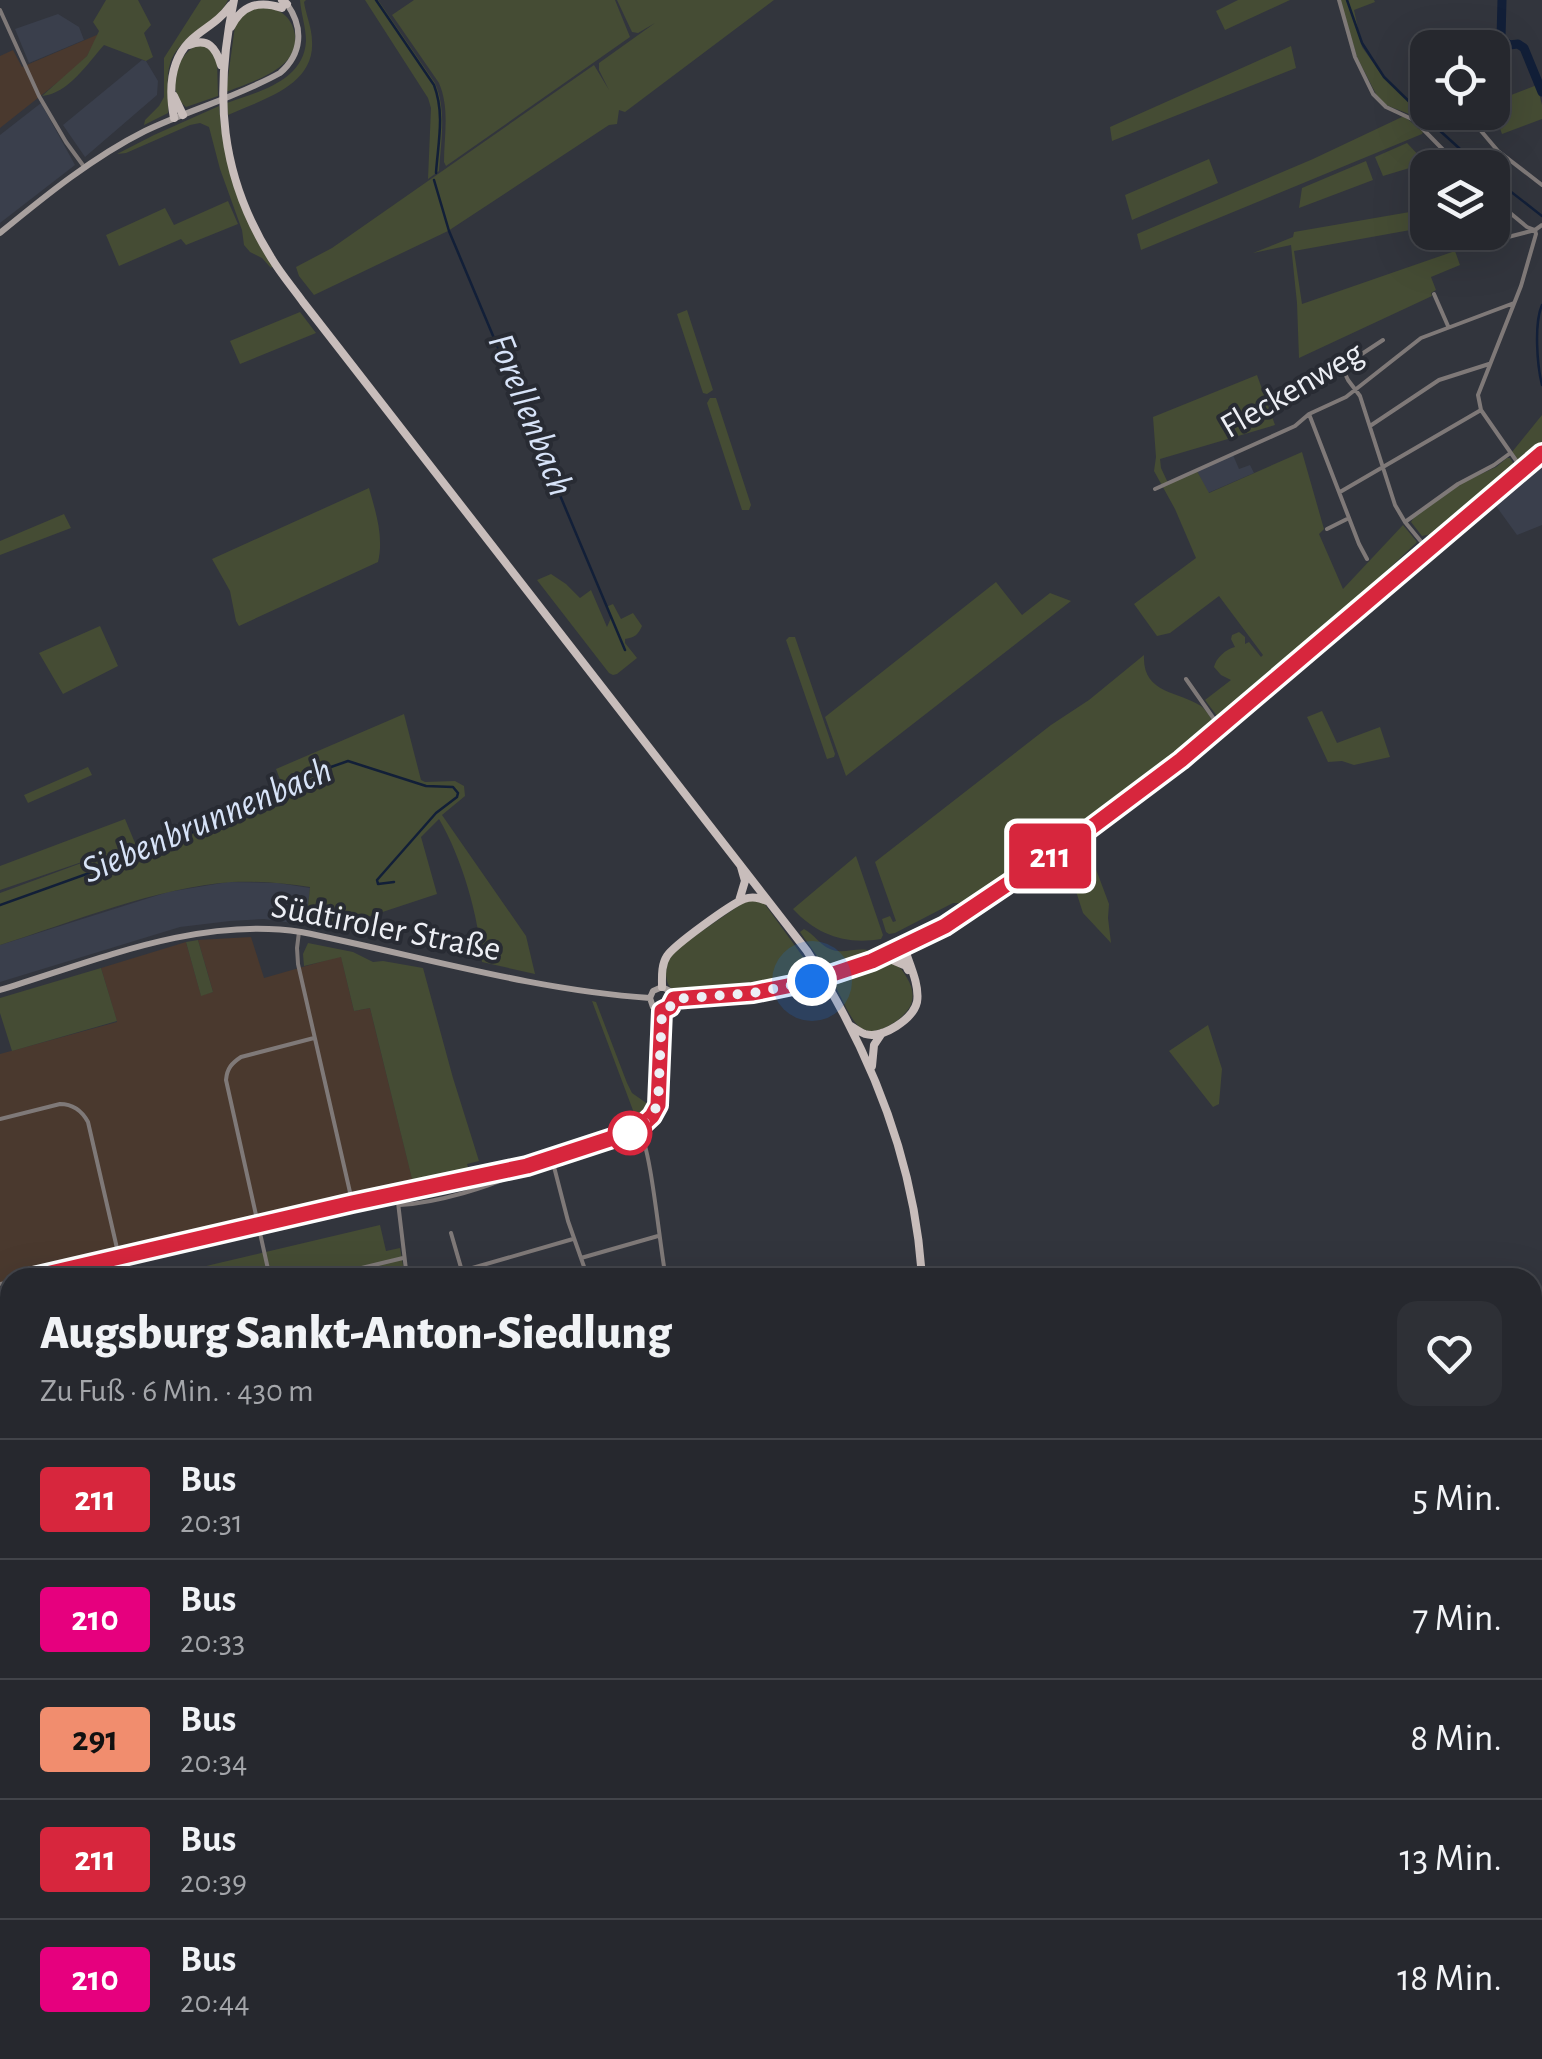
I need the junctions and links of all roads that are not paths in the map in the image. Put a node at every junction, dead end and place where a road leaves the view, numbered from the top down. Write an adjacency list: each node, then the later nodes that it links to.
1 (1339, 0): 10 (street)
2 (234, 1): 5 (main road); 6 (main road)
3 (284, 4): 5 (main road); 8 (main road)
4 (0, 10): 11 (street)
5 (227, 35): 7 (main road)
6 (185, 47): 7 (main road); 8 (main road)
7 (222, 70): 42 (main road)
8 (174, 118): 11 (main road)
9 (1480, 130): 12 (street)
10 (1443, 150)
11 (84, 168): 16 (main road)
12 (1542, 184)
13 (1510, 214): 15 (street)
14 (1542, 225): 15 (street)
15 (1534, 230): 17 (street); 19 (street)
16 (0, 232)
17 (1510, 236)
18 (1434, 294): 20 (street)
19 (1514, 303): 20 (street, Fleckenweg); 23 (street)
20 (1448, 327): 25 (street, Fleckenweg)
21 (1384, 340): 24 (street)
22 (1337, 357): 24 (street)
23 (1490, 364): 26 (street); 28 (street)
24 (1342, 368): 25 (street)
25 (1355, 390): 27 (street, Fleckenweg); 28 (street)
26 (1481, 410): 29 (street); 31 (street)
27 (1308, 414): 33 (street, Fleckenweg); 34 (street)
28 (1370, 426): 31 (street)
29 (1510, 453): 32 (street); 36 (street)
30 (1542, 453): 32 (street)
31 (1384, 467): 34 (street); 36 (street)
32 (1522, 469): 38 (street)
33 (1155, 489)
34 (1340, 492): 35 (street)
35 (1349, 518): 37 (street); 39 (street)
36 (1405, 522): 38 (street)
37 (1327, 528)
38 (1428, 550): 41 (street)
39 (1368, 559)
40 (1186, 678): 41 (street)
41 (1221, 729): 46 (street)
42 (740, 865): 43 (main road); 44 (main road)
43 (739, 901): 44 (main road); 50 (main road)
44 (771, 903): 55 (main road)
45 (299, 932): 51 (main road, Südtiroler Straße); 52 (main road, Südtiroler Straße); 57 (street)
46 (904, 947): 47 (main road); 48 (main road); 49 (main road)
47 (872, 961): 48 (main road); 53 (main road)
48 (904, 964): 49 (main road)
49 (916, 982): 56 (main road)
50 (662, 987): 52 (main road); 53 (main road)
51 (0, 990)
52 (650, 998): 54 (main road)
53 (674, 999): 54 (main road)
54 (662, 1011): 60 (street)
55 (851, 1026): 56 (main road); 58 (main road)
56 (884, 1032): 58 (main road)
57 (314, 1038): 64 (street); 66 (street)
58 (872, 1071): 81 (main road)
59 (0, 1119): 70 (street)
60 (637, 1130): 61 (street); 68 (street)
61 (552, 1159): 62 (street); 69 (street)
62 (500, 1176): 63 (street); 65 (street)
63 (397, 1194): 64 (street); 65 (street)
64 (352, 1203): 66 (street)
65 (400, 1206): 71 (street)
66 (258, 1225): 70 (street); 74 (street)
67 (451, 1232): 77 (street)
68 (658, 1236): 72 (street); 80 (street)
69 (575, 1239): 72 (street); 78 (street)
70 (119, 1256): 73 (street)
71 (403, 1258): 75 (street); 76 (street)
72 (581, 1258): 79 (street)
73 (70, 1268)
74 (268, 1268)
75 (362, 1268)
76 (405, 1268)
77 (461, 1268)
78 (469, 1268)
79 (584, 1268)
80 (664, 1268)
81 (921, 1268)

